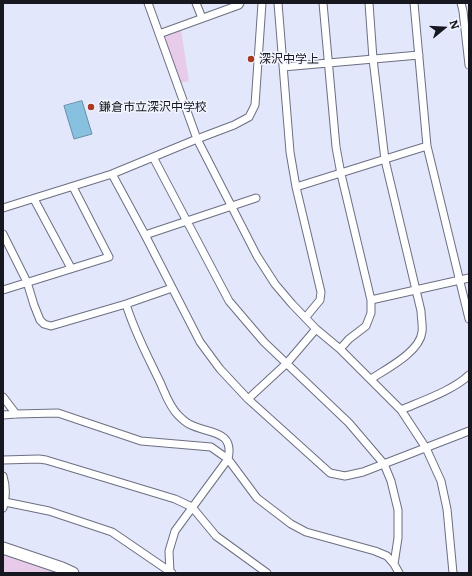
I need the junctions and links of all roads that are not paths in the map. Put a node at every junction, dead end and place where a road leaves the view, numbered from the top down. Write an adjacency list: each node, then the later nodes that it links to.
1 (148, 3): 12 (street)
2 (196, 3): 11 (street)
3 (240, 3): 11 (street)
4 (262, 3): 18 (street)
5 (278, 3): 17 (street)
6 (324, 3): 15 (street)
7 (369, 3): 14 (street)
8 (414, 3): 13 (street)
9 (461, 3): 10 (street)
10 (466, 12): 16 (street)
11 (202, 18): 12 (street)
12 (159, 34): 18 (street)
13 (419, 55): 14 (street); 19 (street)
14 (373, 59): 15 (street); 21 (street)
15 (329, 64): 17 (street); 23 (street)
16 (469, 65)
17 (283, 67): 25 (street)
18 (197, 139): 20 (street); 28 (street)
19 (427, 146): 21 (street); 35 (street)
20 (153, 157): 22 (street); 30 (street)
21 (385, 160): 23 (street); 39 (street)
22 (112, 174): 24 (street); 32 (street)
23 (341, 174): 25 (street); 40 (street)
24 (73, 187): 26 (street); 33 (street)
25 (296, 187): 42 (street)
26 (34, 198): 29 (street); 33 (street)
27 (256, 198): 28 (street)
28 (230, 206): 30 (street); 42 (street)
29 (3, 208)
30 (187, 221): 32 (street); 46 (street)
31 (3, 234): 36 (street)
32 (145, 235): 37 (street)
33 (71, 268): 36 (street)
34 (469, 278): 35 (street)
35 (460, 281): 39 (street); 43 (street)
36 (27, 282): 38 (street); 41 (street)
37 (172, 288): 41 (street); 50 (street)
38 (3, 290)
39 (415, 291): 40 (street); 48 (street)
40 (371, 300): 45 (street)
41 (126, 304): 56 (street)
42 (306, 318): 44 (street)
43 (469, 319)
44 (316, 329): 45 (street); 46 (street)
45 (340, 349): 48 (street)
46 (287, 363): 50 (street); 58 (street)
47 (469, 375): 51 (street)
48 (371, 379): 51 (street)
49 (3, 397): 52 (street)
50 (248, 399): 58 (street)
51 (402, 410): 55 (street)
52 (16, 414): 53 (street); 56 (street)
53 (3, 415)
54 (469, 431): 55 (street)
55 (426, 448): 58 (street); 68 (street)
56 (228, 459): 61 (street); 63 (street)
57 (3, 460): 61 (street)
58 (384, 464): 63 (street)
59 (3, 476): 60 (street)
60 (4, 505): 65 (street)
61 (192, 507): 65 (street); 66 (street)
62 (3, 548): 64 (street)
63 (394, 564): 67 (street)
64 (73, 573)
65 (171, 573)
66 (267, 573)
67 (399, 573)
68 (453, 573)

